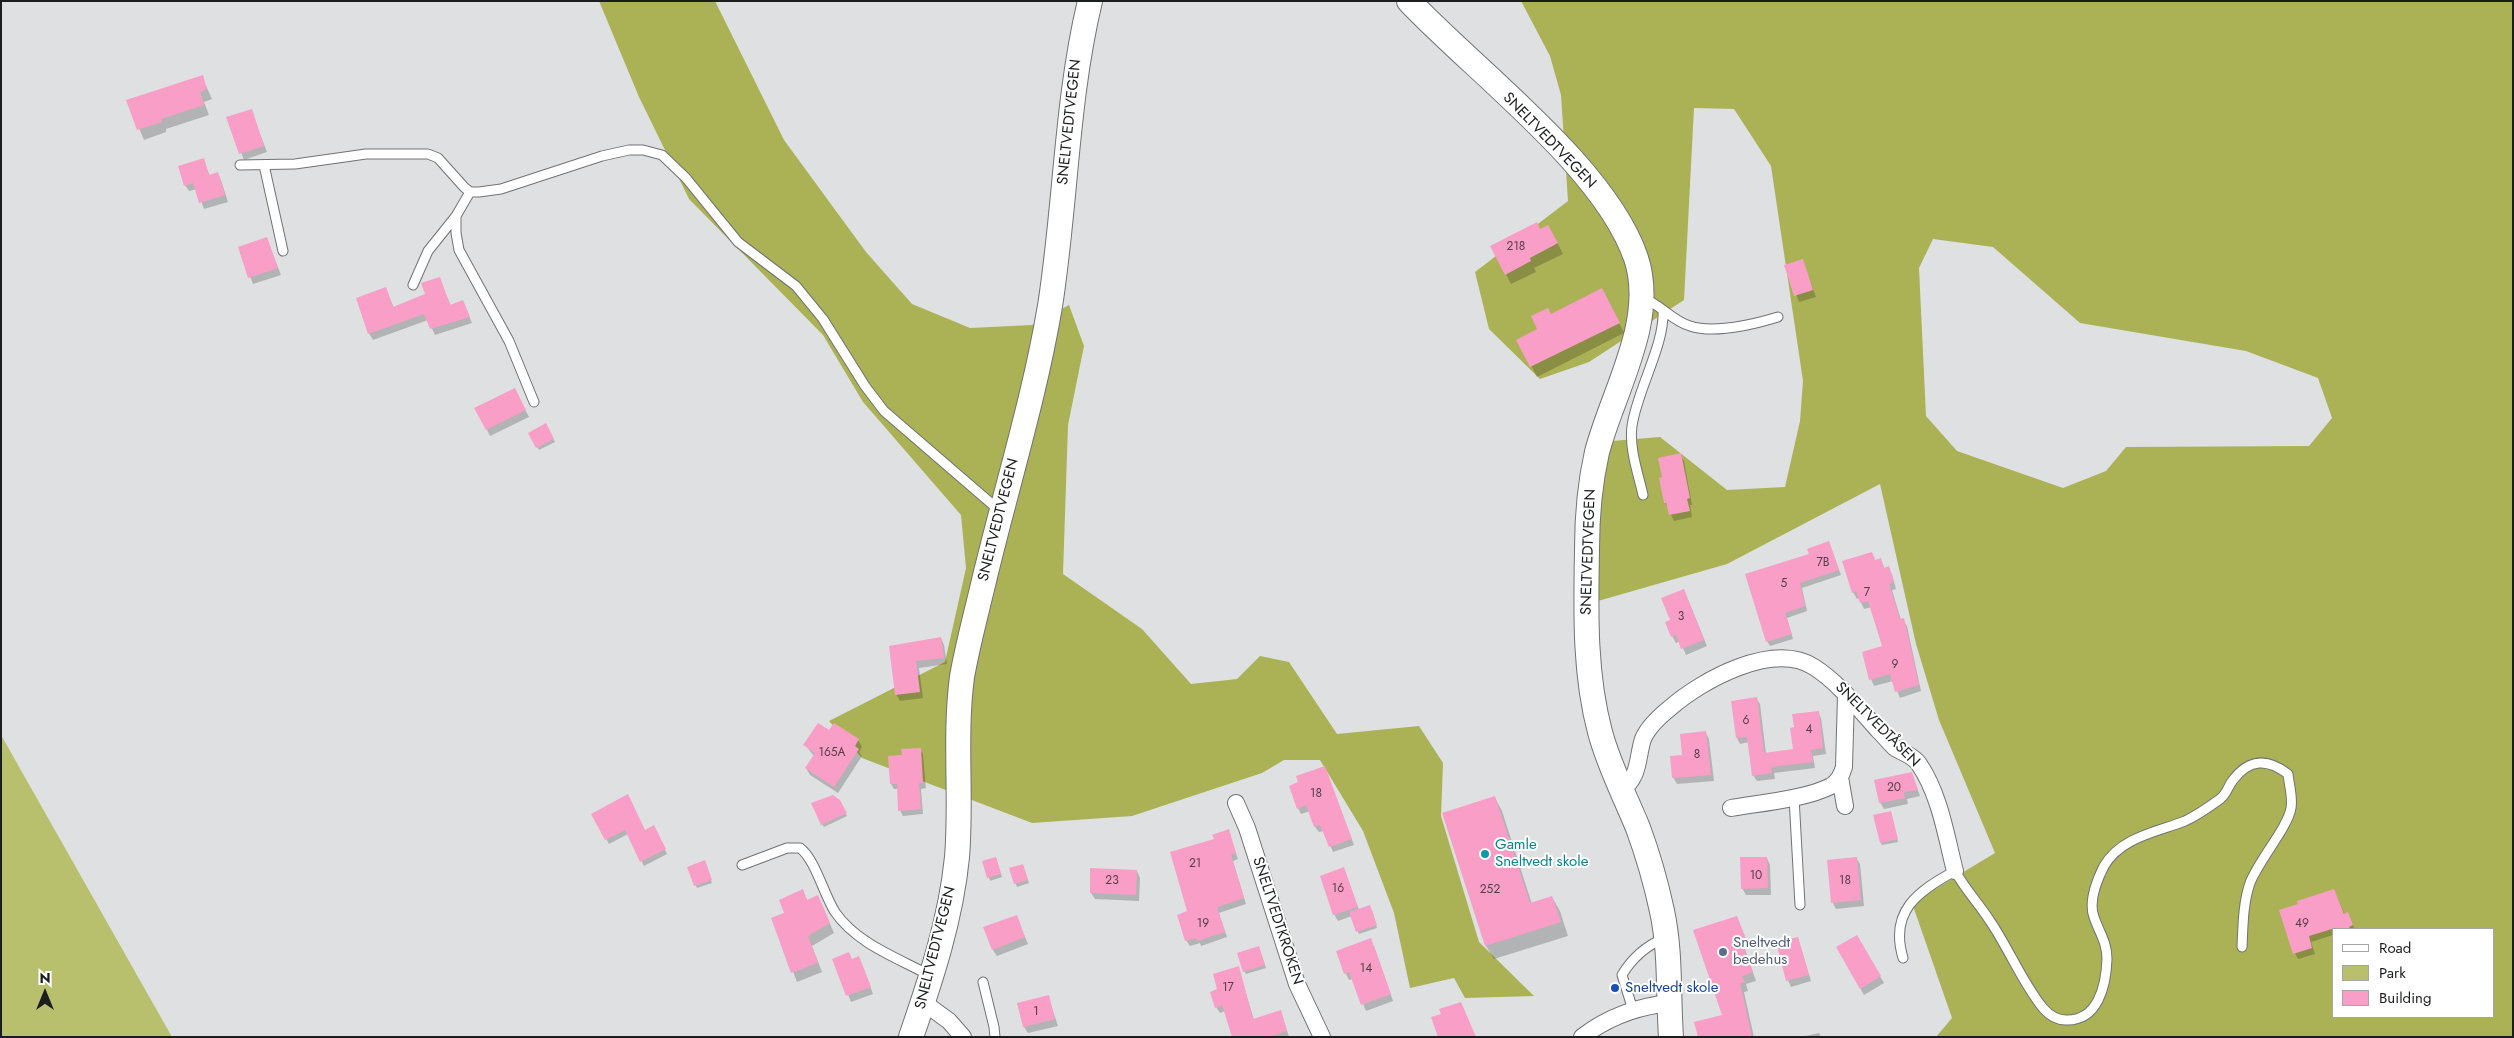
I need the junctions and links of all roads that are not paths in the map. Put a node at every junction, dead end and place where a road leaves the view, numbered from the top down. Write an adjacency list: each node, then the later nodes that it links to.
1 (1090, 1): 14 (main road, SNELTVEDTVEGEN)
2 (1409, 1): 9 (main road, SNELTVEDTVEGEN)
3 (240, 165): 4 (lane)
4 (264, 165): 5 (lane); 7 (lane)
5 (470, 192): 6 (lane); 14 (lane)
6 (456, 216): 8 (lane); 12 (lane)
7 (283, 251)
8 (413, 285)
9 (1642, 297): 10 (lane); 17 (main road, SNELTVEDTVEGEN)
10 (1663, 310): 11 (lane); 13 (lane)
11 (1778, 317)
12 (534, 402)
13 (1643, 495)
14 (1000, 511): 28 (main road, SNELTVEDTVEGEN)
15 (1846, 696): 16 (street); 17 (street, SNELTVEDTÅSEN); 23 (street, SNELTVEDTÅSEN)
16 (1840, 777): 18 (street); 20 (street)
17 (1621, 790): 25 (main road, SNELTVEDTVEGEN)
18 (1794, 797): 21 (street); 24 (lane)
19 (1236, 803): 36 (street, SNELTVEDTKROKEN)
20 (1846, 806)
21 (1731, 808)
22 (742, 865): 28 (lane)
23 (1955, 871): 26 (lane); 27 (lane)
24 (1800, 905)
25 (1667, 937): 31 (main road, SNELTVEDTVEGEN); 32 (lane)
26 (2242, 947)
27 (1903, 958)
28 (931, 976): 30 (main road, SNELTVEDTVEGEN)
29 (982, 982): 35 (lane)
30 (923, 1002): 33 (main road, SNELTVEDTVEGEN); 34 (street)
31 (1671, 1003): 32 (street); 38 (main road, SNELTVEDTVEGEN)
32 (1633, 1010): 37 (street)
33 (911, 1037)
34 (963, 1037)
35 (995, 1037)
36 (1322, 1037)
37 (1582, 1037)
38 (1671, 1037)

